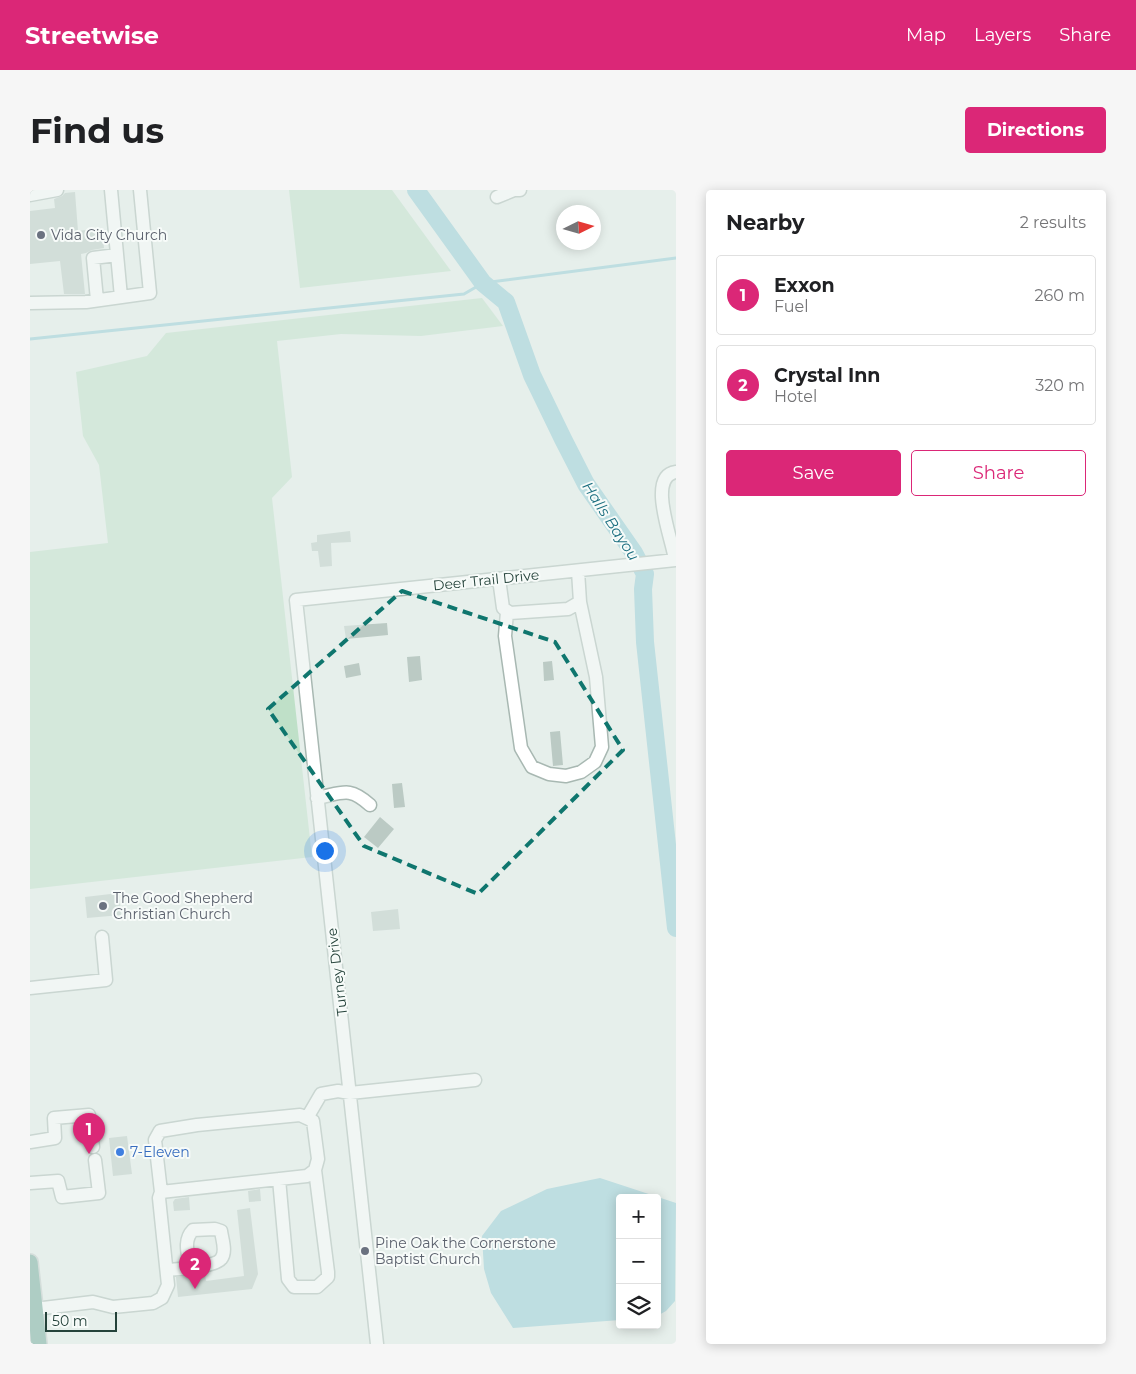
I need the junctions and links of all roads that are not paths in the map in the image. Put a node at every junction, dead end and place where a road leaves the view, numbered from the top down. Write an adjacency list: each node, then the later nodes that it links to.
1 (57, 190): 5 (street)
2 (111, 190): 7 (street)
3 (140, 190): 8 (street)
4 (520, 190): 6 (street)
5 (30, 195)
6 (497, 197)
7 (117, 256): 8 (street); 9 (street)
8 (121, 297): 9 (street)
9 (97, 300): 10 (street)
10 (30, 303)
11 (676, 472): 12 (street)
12 (676, 560): 13 (street, Deer Trail Drive)
13 (578, 571): 14 (street, Deer Trail Drive); 16 (street)
14 (499, 579): 15 (street, Deer Trail Drive); 17 (street)
15 (296, 600): 18 (street, Turney Drive)
16 (580, 602): 17 (street); 17 (street)
17 (507, 612)
18 (317, 798): 19 (street); 23 (street, Turney Drive)
19 (370, 805)
20 (102, 937): 21 (street)
21 (30, 988)
22 (475, 1080): 23 (street)
23 (350, 1093): 24 (street); 35 (street, Turney Drive)
24 (307, 1118): 26 (street); 29 (street)
25 (30, 1142): 28 (street)
26 (315, 1170): 27 (street); 27 (street)
27 (279, 1179): 29 (street)
28 (30, 1183)
29 (161, 1192): 32 (street)
30 (30, 1262): 33 (main road)
31 (190, 1267): 32 (street)
32 (167, 1270): 33 (street)
33 (35, 1309): 34 (main road)
34 (39, 1344)
35 (377, 1344)

